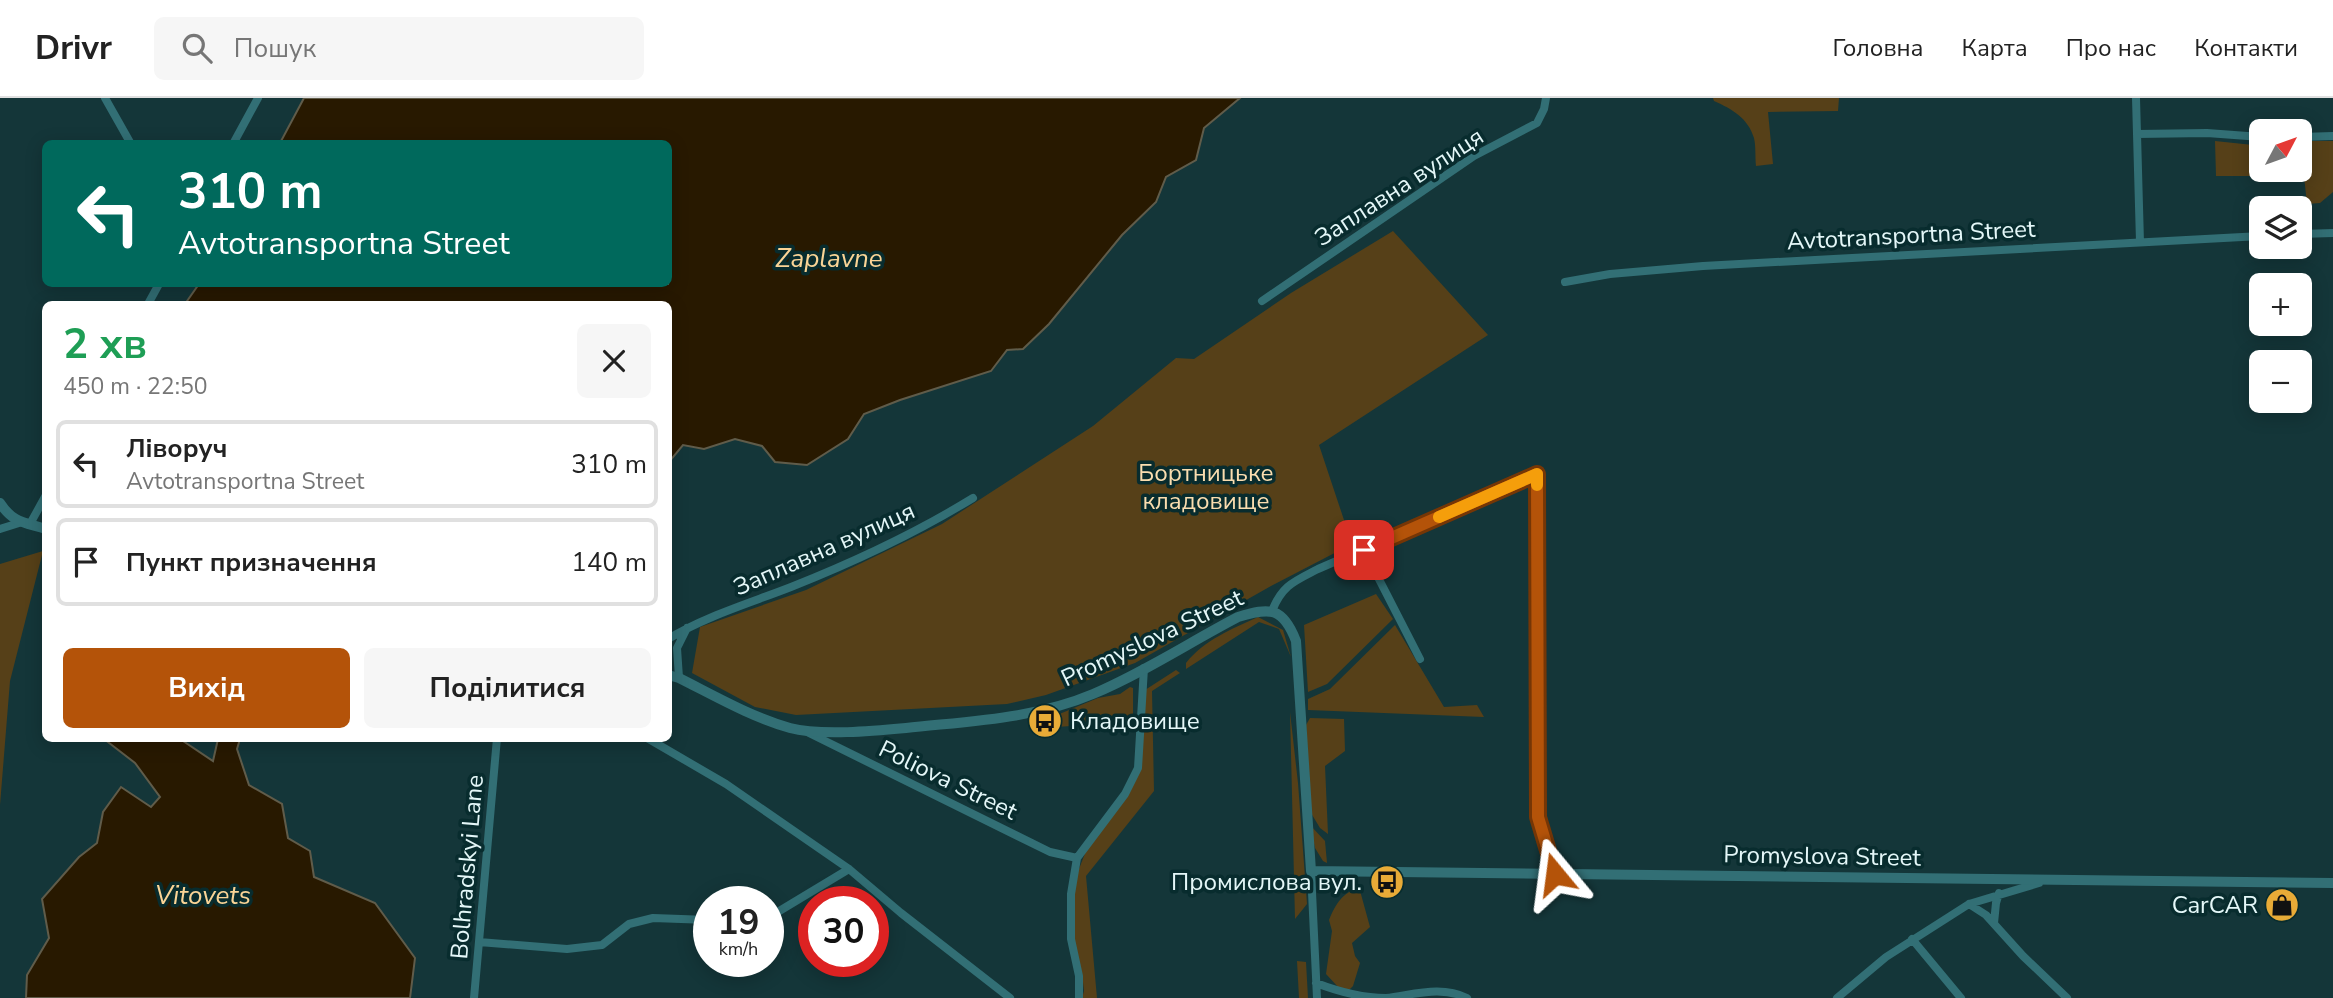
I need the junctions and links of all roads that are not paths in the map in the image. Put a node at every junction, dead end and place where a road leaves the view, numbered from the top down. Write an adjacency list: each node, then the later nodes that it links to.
1 (105, 98): 9 (street)
2 (258, 98): 10 (street)
3 (1546, 98): 16 (street, Заплавна вулиця)
4 (2136, 98): 5 (street)
5 (2137, 134): 6 (street); 14 (street)
6 (2249, 136)
7 (2312, 136): 8 (street)
8 (2333, 136)
9 (129, 140)
10 (235, 140)
11 (2333, 233): 12 (street)
12 (2312, 234)
13 (2249, 237): 14 (street, Avtotransportna Street)
14 (2140, 242): 15 (street, Avtotransportna Street)
15 (1565, 282)
16 (1262, 301)
17 (973, 498): 25 (street, Заплавна вулиця)
18 (42, 501): 20 (street)
19 (0, 503): 20 (street)
20 (25, 524): 21 (street); 22 (street)
21 (42, 528)
22 (0, 529)
23 (1364, 550): 24 (street); 27 (street); 36 (street)
24 (1272, 611): 28 (street, Promyslova Street); 35 (street, Promyslova Street)
25 (687, 628): 26 (street, Заплавна вулиця); 29 (street)
26 (672, 637)
27 (1420, 659)
28 (1144, 668): 30 (street, Promyslova Street); 33 (street)
29 (674, 676): 30 (street, Promyslova Street)
30 (803, 730): 33 (street, Poliova Street)
31 (497, 742): 45 (street, Bolhradskyi Lane)
32 (654, 742): 34 (street)
33 (1077, 858): 49 (street)
34 (849, 869): 41 (street); 48 (street)
35 (1311, 871): 36 (street, Promyslova Street); 46 (street, Promyslova Street)
36 (1555, 874): 37 (street, Promyslova Street)
37 (2051, 879): 38 (street, Promyslova Street); 39 (street)
38 (2333, 884)
39 (1999, 893): 40 (street); 43 (street)
40 (1969, 904): 43 (street); 44 (street)
41 (784, 908)
42 (693, 919): 45 (street)
43 (1994, 923): 54 (street)
44 (1912, 939): 52 (street); 53 (street)
45 (480, 942): 47 (street, Bolhradskyi Lane)
46 (1316, 983): 50 (street, Promyslova Street); 51 (street)
47 (474, 998)
48 (1010, 998)
49 (1079, 998)
50 (1317, 998)
51 (1467, 998)
52 (1837, 998)
53 (1961, 998)
54 (2067, 998)

